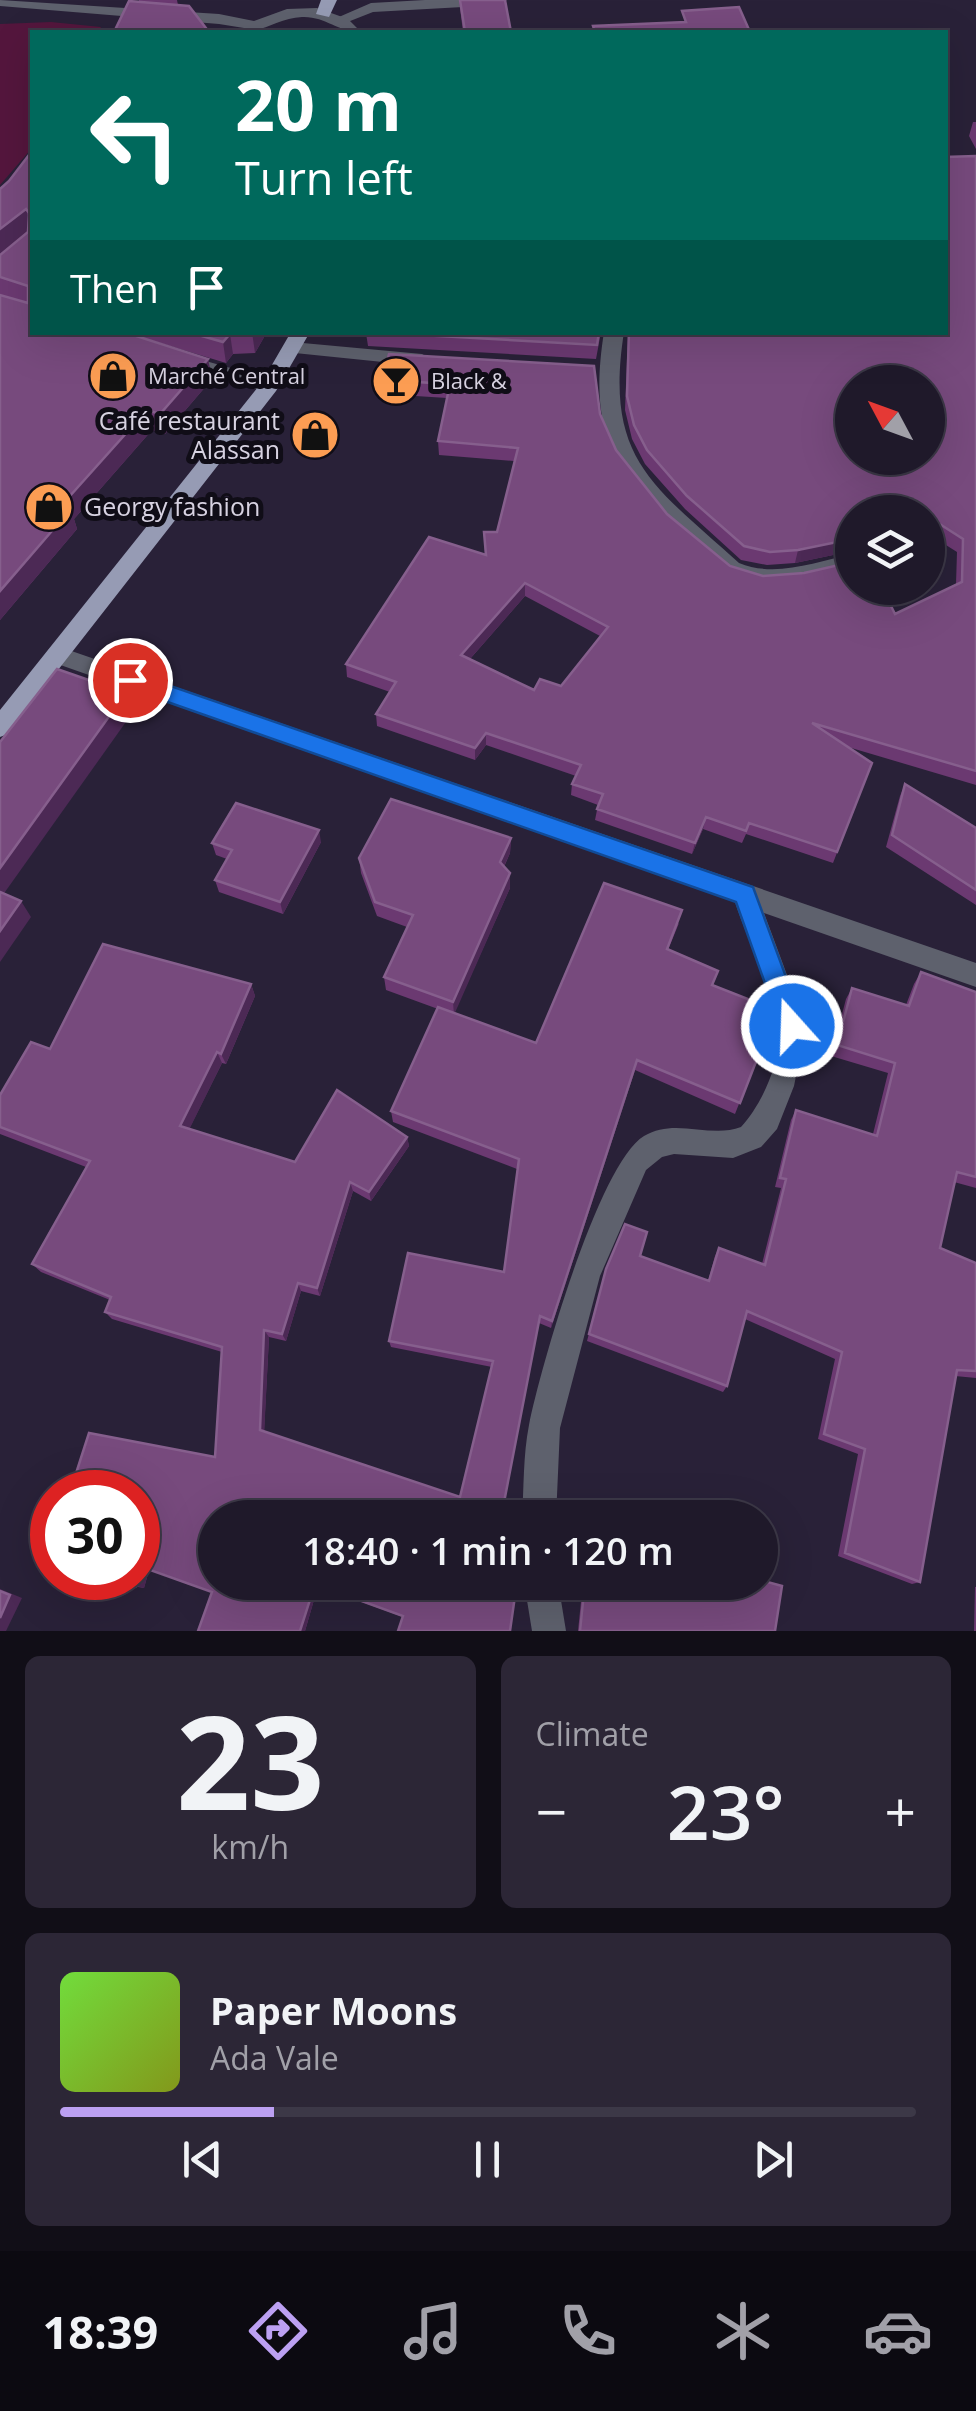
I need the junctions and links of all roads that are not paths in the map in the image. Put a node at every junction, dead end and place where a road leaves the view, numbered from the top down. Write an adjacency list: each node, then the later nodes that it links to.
1 (498, 0): 3 (street)
2 (0, 1): 4 (street)
3 (331, 11): 4 (street); 5 (street)
4 (252, 29)
5 (351, 30)
6 (613, 335): 11 (street)
7 (296, 340): 9 (street); 10 (main road)
8 (160, 354): 10 (street)
9 (453, 362)
10 (269, 386): 12 (main road)
11 (835, 565)
12 (57, 655): 13 (main road); 14 (street)
13 (0, 727)
14 (745, 895): 15 (street); 16 (street)
15 (976, 975)
16 (540, 1500)
17 (544, 1600): 18 (street)
18 (549, 1631)

